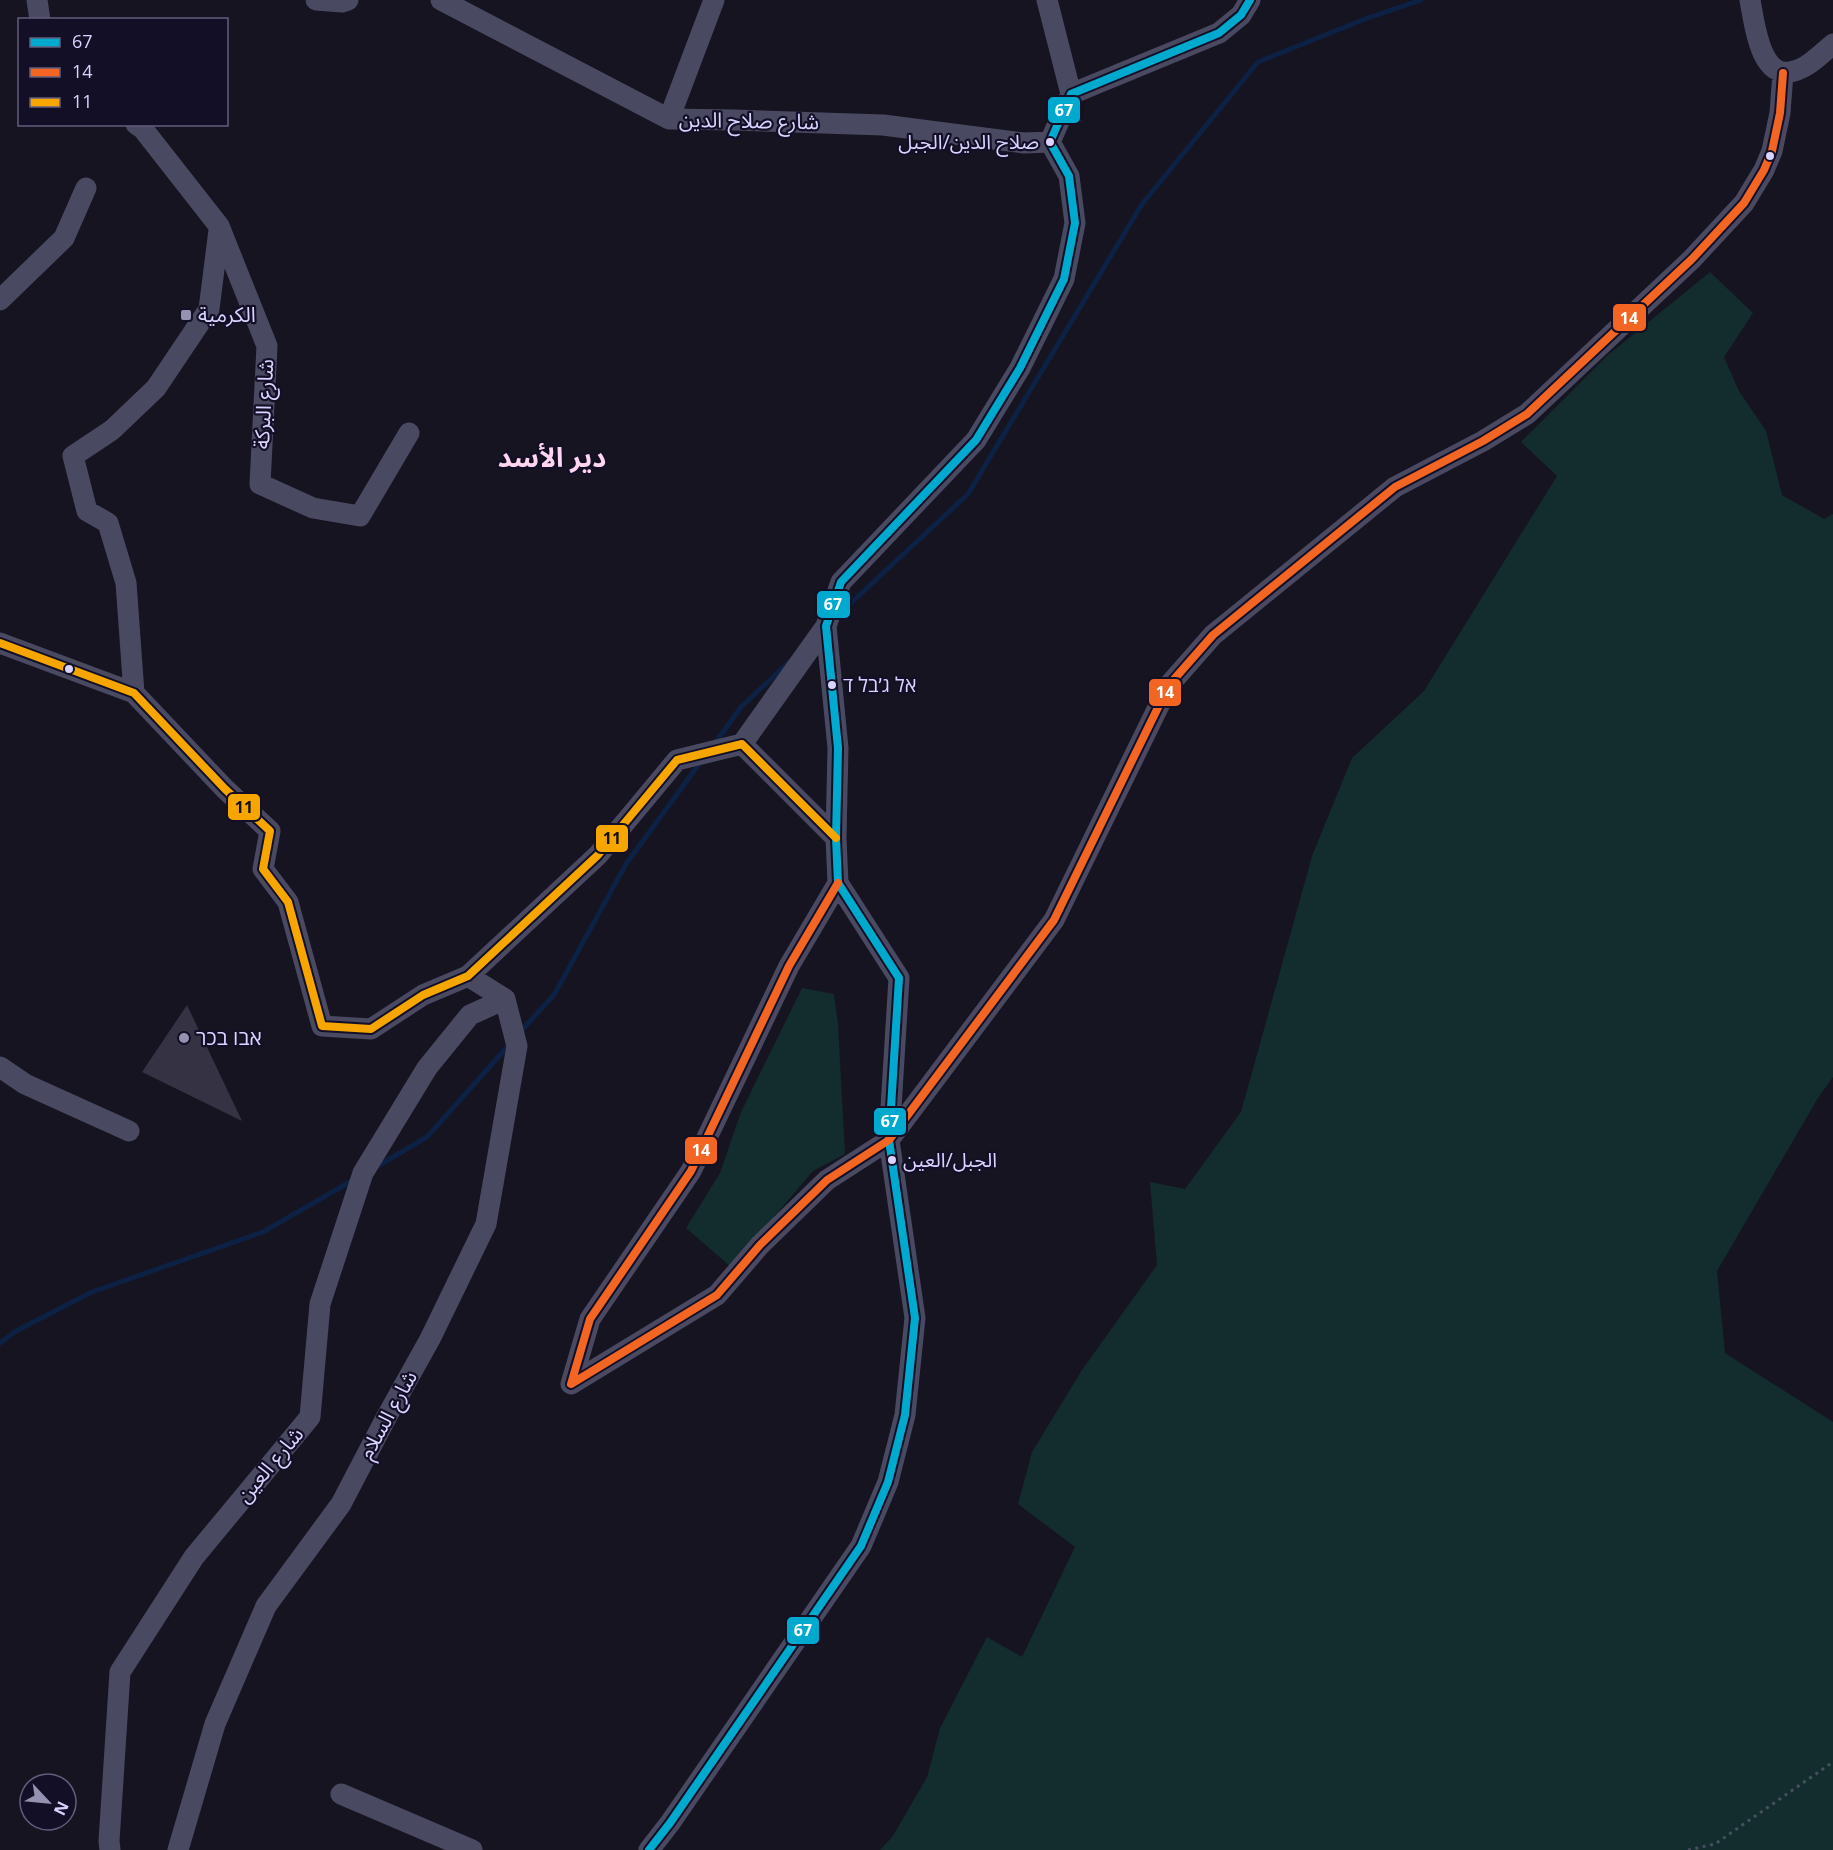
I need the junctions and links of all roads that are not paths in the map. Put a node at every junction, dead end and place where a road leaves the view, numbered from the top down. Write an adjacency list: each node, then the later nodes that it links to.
1 (37, 0): 9 (street)
2 (316, 0): 3 (street)
3 (348, 0)
4 (441, 0): 13 (street, شارع صلاح الدين)
5 (714, 0): 13 (street)
6 (1047, 0): 12 (street)
7 (1250, 0): 12 (street)
8 (1750, 0): 11 (street)
9 (40, 18)
10 (1833, 44): 11 (street)
11 (1783, 73): 30 (street)
12 (1071, 94): 15 (street)
13 (669, 120): 15 (street, شارع صلاح الدين)
14 (139, 126): 17 (street, شارع البركة)
15 (1050, 142): 20 (street)
16 (86, 188): 18 (street)
17 (219, 226): 19 (street, شارع البركة); 22 (street)
18 (0, 300)
19 (409, 433)
20 (826, 626): 23 (street); 24 (street)
21 (0, 643): 22 (street)
22 (134, 693): 26 (street)
23 (742, 744): 24 (street); 26 (street)
24 (836, 838): 25 (street)
25 (838, 883): 30 (street); 30 (street)
26 (468, 976): 27 (street)
27 (505, 999): 32 (street, شارع العين); 33 (street, شارع السلام)
28 (0, 1068): 29 (street)
29 (129, 1131)
30 (889, 1140): 35 (street)
31 (341, 1794): 34 (street)
32 (110, 1850)
33 (178, 1850)
34 (472, 1850)
35 (649, 1850)

